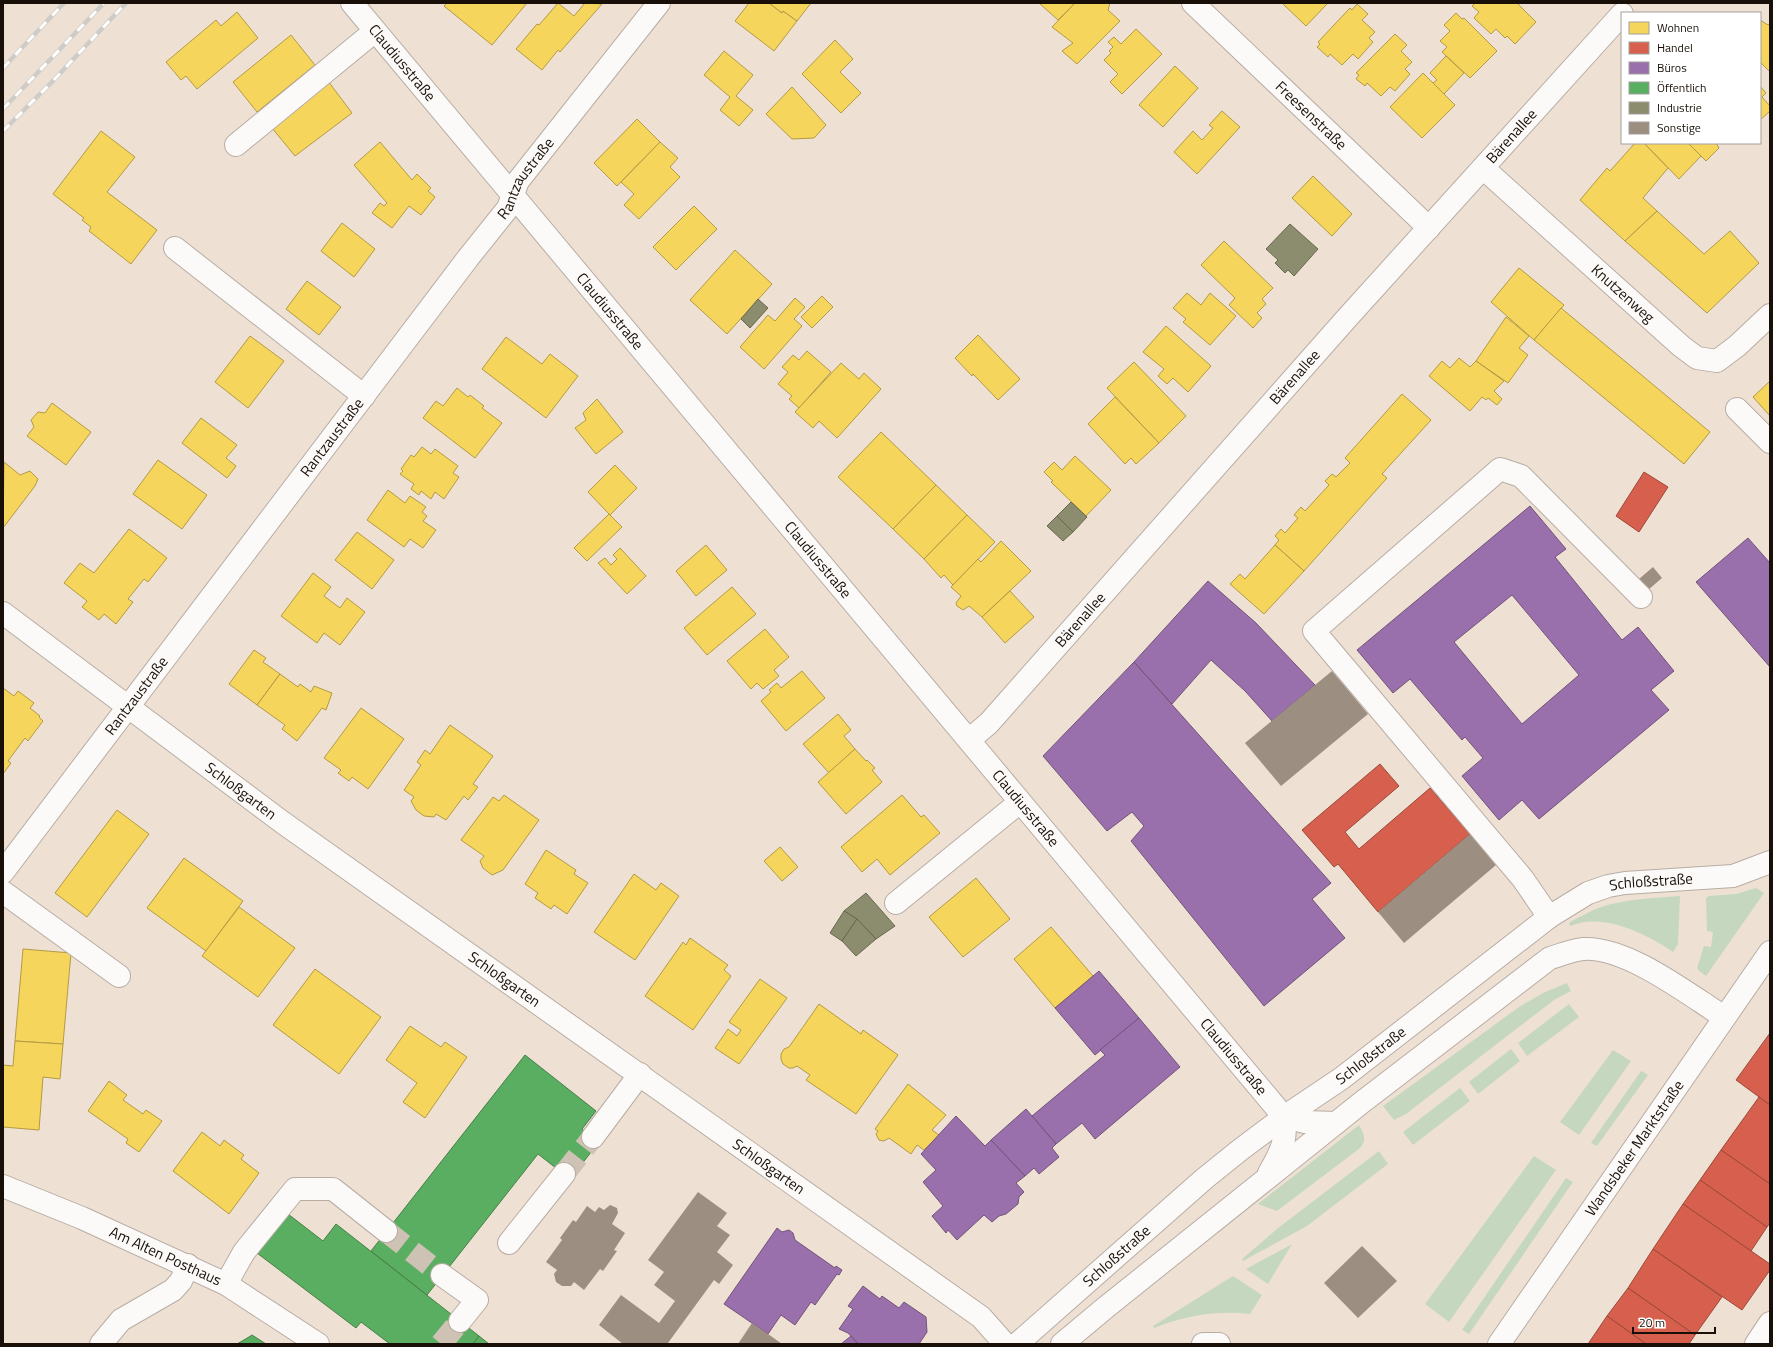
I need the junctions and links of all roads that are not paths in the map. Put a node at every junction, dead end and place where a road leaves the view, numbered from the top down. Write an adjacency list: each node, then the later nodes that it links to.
1 (352, 3): 7 (street, Claudiusstraße)
2 (659, 3): 10 (street, Rantzaustraße)
3 (1193, 3): 11 (street, Freesenstraße)
4 (1632, 3): 5 (street, Bärenallee)
5 (1624, 12)
6 (1621, 15): 9 (street, Bärenallee)
7 (375, 31): 8 (street); 10 (street, Claudiusstraße)
8 (236, 145)
9 (1483, 168): 11 (street, Bärenallee); 13 (street, Knutzenweg)
10 (513, 195): 14 (street, Rantzaustraße); 20 (street, Claudiusstraße)
11 (1429, 228): 20 (street, Bärenallee)
12 (175, 248): 14 (street)
13 (1770, 315)
14 (364, 396): 19 (street, Rantzaustraße)
15 (1738, 409): 16 (street)
16 (1770, 442)
17 (1641, 596): 26 (street)
18 (3, 613): 19 (street, Schloßgarten)
19 (129, 706): 23 (street, Rantzaustraße); 30 (street, Schloßgarten)
20 (969, 740): 21 (street, Claudiusstraße)
21 (1020, 802): 25 (street); 31 (street, Claudiusstraße)
22 (1770, 862): 26 (street, Schloßstraße)
23 (3, 872)
24 (3, 892): 28 (street)
25 (896, 903)
26 (1549, 917): 31 (street, Schloßstraße)
27 (1770, 952): 29 (street, Wandsbeker Marktstraße)
28 (119, 976)
29 (1724, 1017): 32 (street, Schloßstraße); 51 (street, Wandsbeker Marktstraße)
30 (640, 1074): 33 (street); 46 (street, Schloßgarten)
31 (1284, 1117): 32 (street); 35 (street); 47 (street, Schloßstraße)
32 (1336, 1123): 35 (street, Schloßstraße)
33 (593, 1137)
34 (564, 1174): 38 (street)
35 (1264, 1180): 48 (street, Schloßstraße)
36 (3, 1186): 39 (street, Am Alten Posthaus)
37 (386, 1231): 41 (street)
38 (510, 1243)
39 (188, 1265): 41 (street, Am Alten Posthaus); 44 (street)
40 (442, 1274): 42 (street)
41 (226, 1284): 45 (street, Am Alten Posthaus)
42 (460, 1321)
43 (1770, 1323): 52 (street)
44 (101, 1344)
45 (318, 1344)
46 (1005, 1344)
47 (1017, 1344)
48 (1062, 1344)
49 (1203, 1344): 50 (street)
50 (1219, 1344)
51 (1499, 1344)
52 (1756, 1344)

